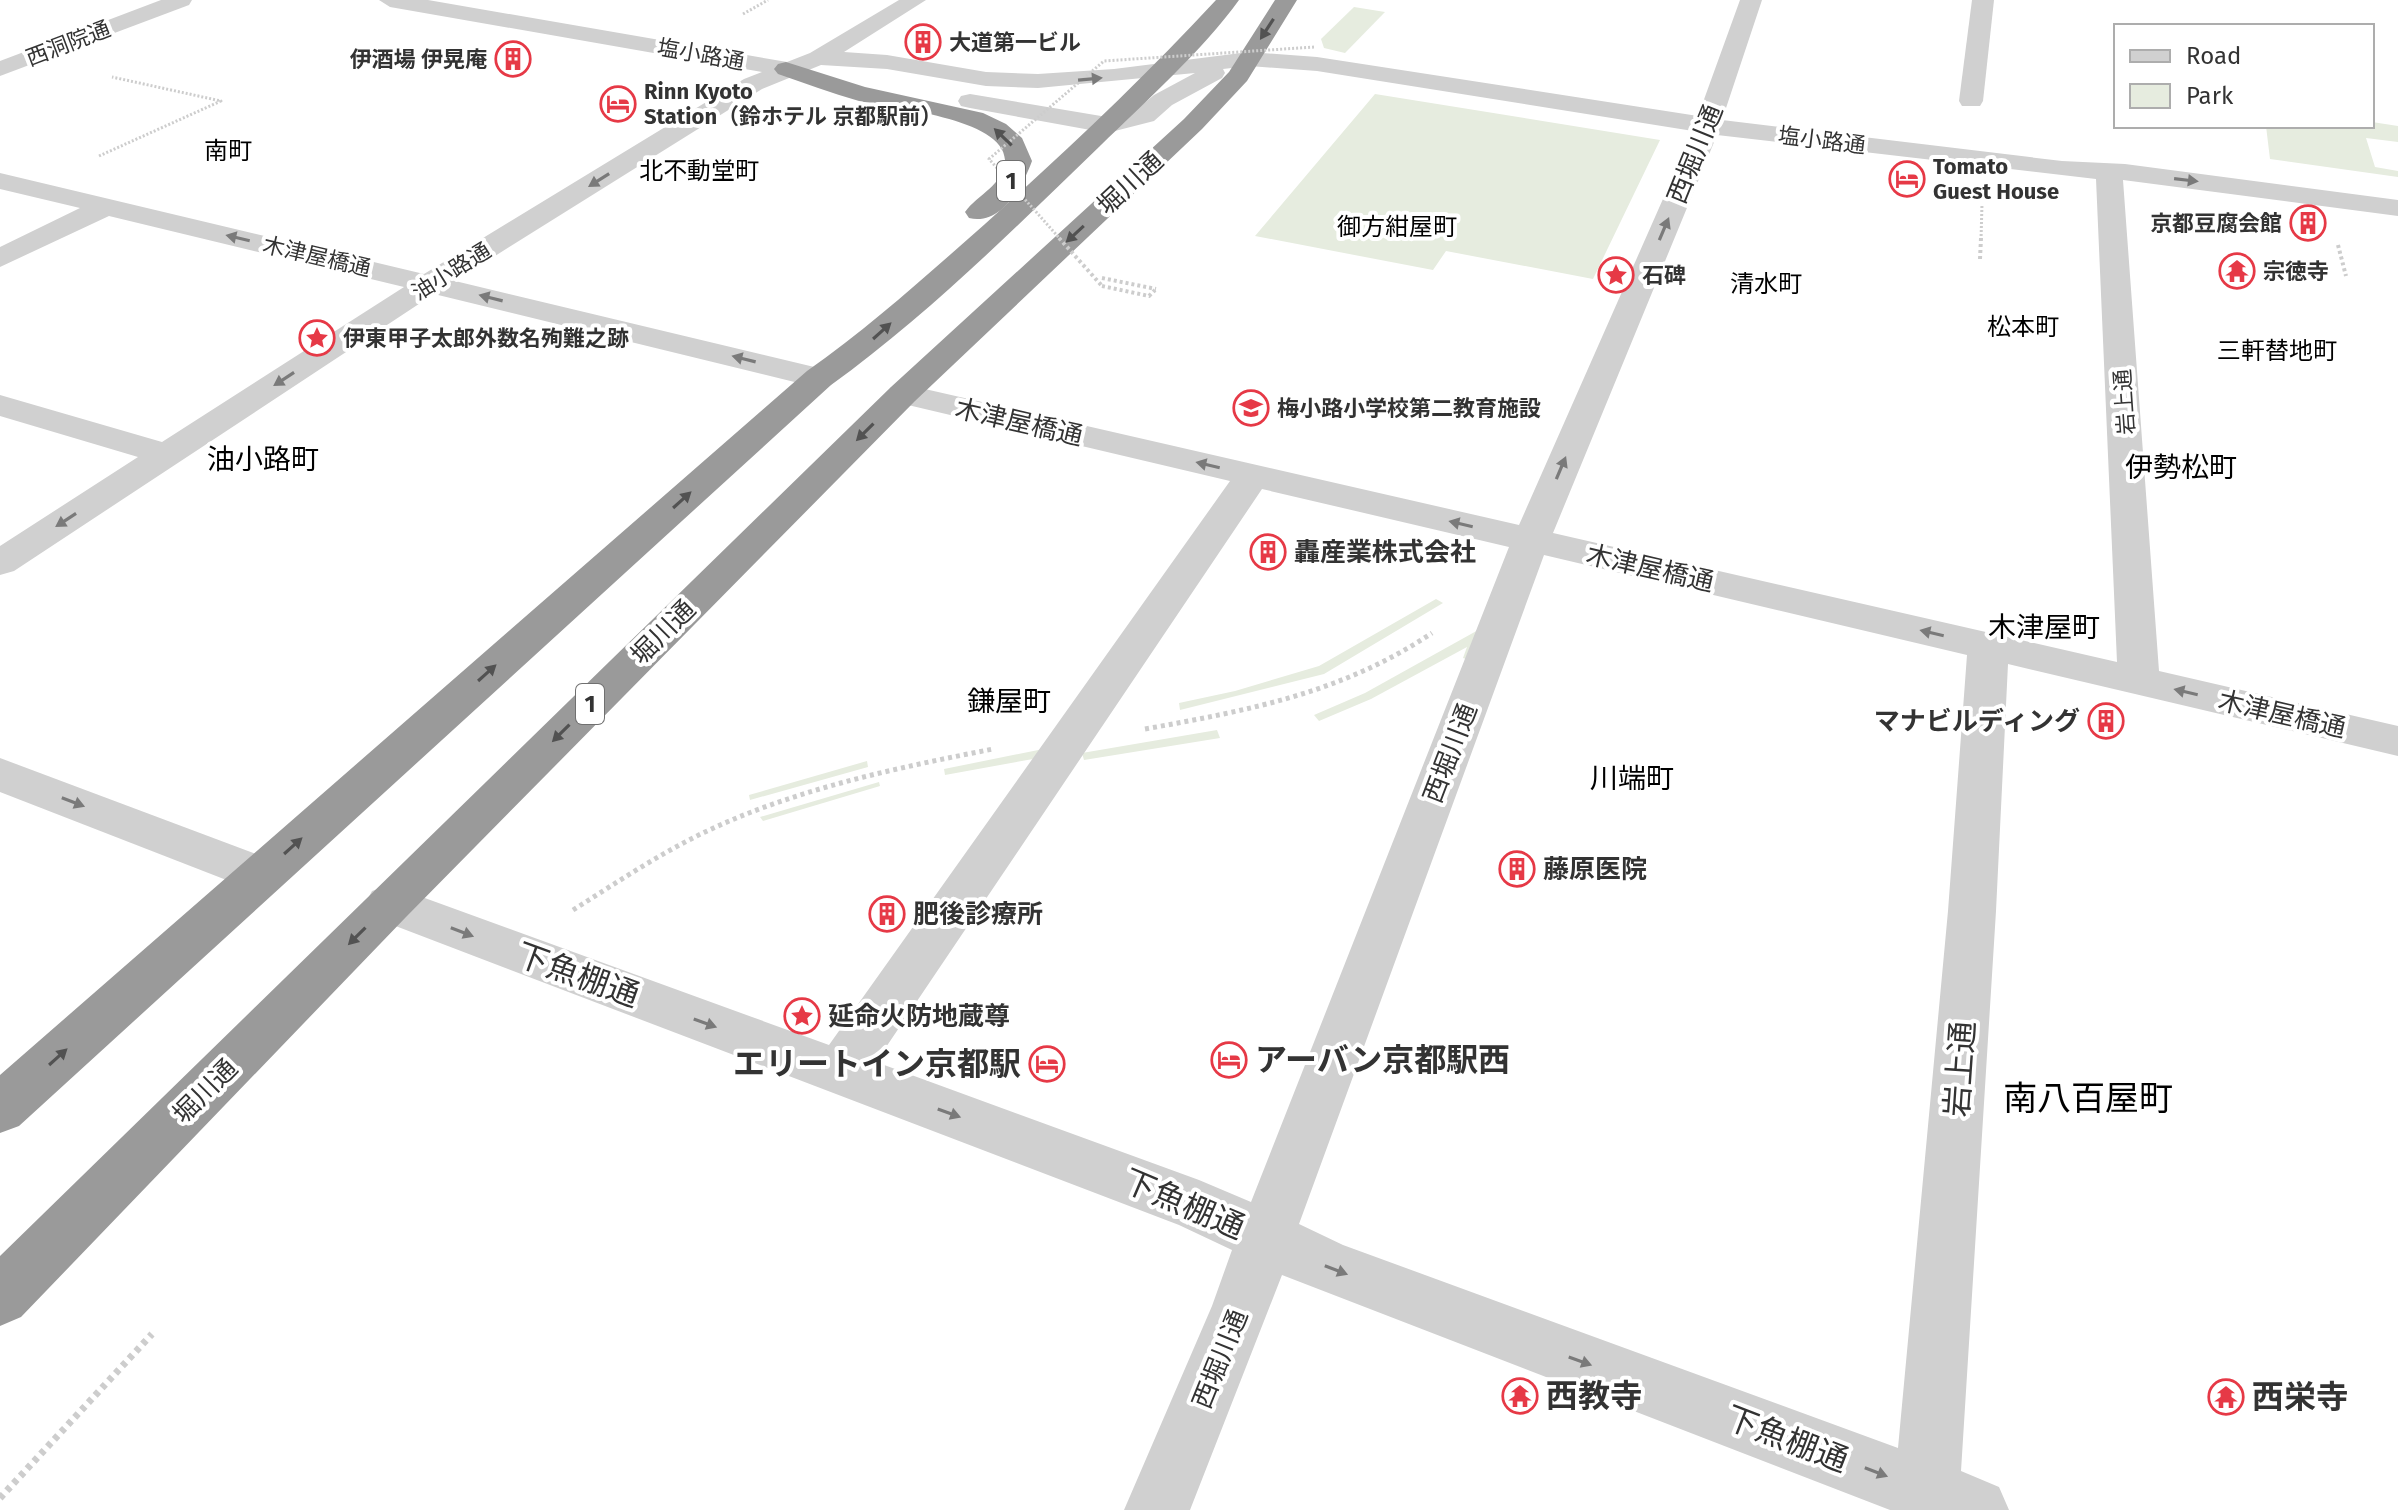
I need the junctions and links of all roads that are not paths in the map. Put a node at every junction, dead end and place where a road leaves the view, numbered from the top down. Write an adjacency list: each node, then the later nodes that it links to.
1 (181, 0): 12 (street, 西洞院通)
2 (390, 0): 13 (street, 塩小路通)
3 (486, 0): 10 (street, 塩小路通)
4 (915, 0): 10 (street, 油小路通)
5 (1228, 0): 9 (highway, 堀川通 / 1)
6 (1286, 0): 11 (highway, 堀川通 / 1, one-way to 11)
7 (1751, 0): 17 (street, 西堀川通)
8 (1983, 0): 15 (street)
9 (1199, 32): 11 (street); 14 (highway, 堀川通 / 1)
10 (818, 58): 13 (street, 油小路通); 14 (street, one-way to 14); 16 (street, 塩小路通)
11 (1249, 59): 14 (street); 16 (street); 16 (highway, 堀川通 / 1); 17 (street, 塩小路通)
12 (0, 69)
13 (786, 69): 16 (street, 塩小路通); 26 (street, 油小路通, one-way to 26); 27 (highway, 1, one-way to 13)
14 (1164, 69): 16 (highway, 堀川通 / 1)
15 (1971, 101)
16 (1146, 119): 18 (highway, 1); 24 (highway, 堀川通 / 1); 28 (highway, 堀川通 / 1, one-way to 28)
17 (1708, 125): 20 (street, 塩小路通); 32 (street, 西堀川通, one-way to 17)
18 (1128, 149)
19 (1101, 165): 24 (highway, 1)
20 (2109, 172): 23 (street, 塩小路通, one-way to 23); 35 (street, 岩上通)
21 (14, 185): 22 (street, 木津屋橋通)
22 (105, 207): 25 (street); 26 (street, 木津屋橋通, one-way to 22)
23 (2398, 208)
24 (1017, 210): 27 (highway, 堀川通 / 1, one-way to 24)
25 (0, 258)
26 (431, 283): 27 (street, 木津屋橋通, one-way to 26); 30 (street, 油小路通, one-way to 30)
27 (819, 378): 38 (highway, 堀川通 / 1, one-way to 27)
28 (903, 394): 31 (street, 木津屋橋通, one-way to 28); 39 (highway, 堀川通 / 1, one-way to 39)
29 (0, 405): 30 (street)
30 (167, 455): 33 (street, 油小路通, one-way to 33)
31 (1253, 475): 32 (street, 木津屋橋通, one-way to 31); 40 (street)
32 (1531, 540): 34 (street, 木津屋橋通, one-way to 32); 42 (street, 西堀川通)
33 (0, 563)
34 (1988, 646): 35 (street, 木津屋橋通); 44 (street, 岩上通)
35 (2139, 681): 36 (street, 木津屋橋通, one-way to 35)
36 (2398, 741)
37 (0, 774): 38 (street, one-way to 38)
38 (260, 875): 41 (highway, 堀川通 / 1, one-way to 38)
39 (389, 904): 40 (street, 下魚棚通, one-way to 40); 43 (highway, 堀川通 / 1, one-way to 43)
40 (839, 1073): 42 (street, 下魚棚通, one-way to 42)
41 (0, 1109)
42 (1265, 1239): 44 (street, 下魚棚通, one-way to 44); 45 (street, 西堀川通)
43 (0, 1297)
44 (1952, 1501)
45 (1157, 1510)

